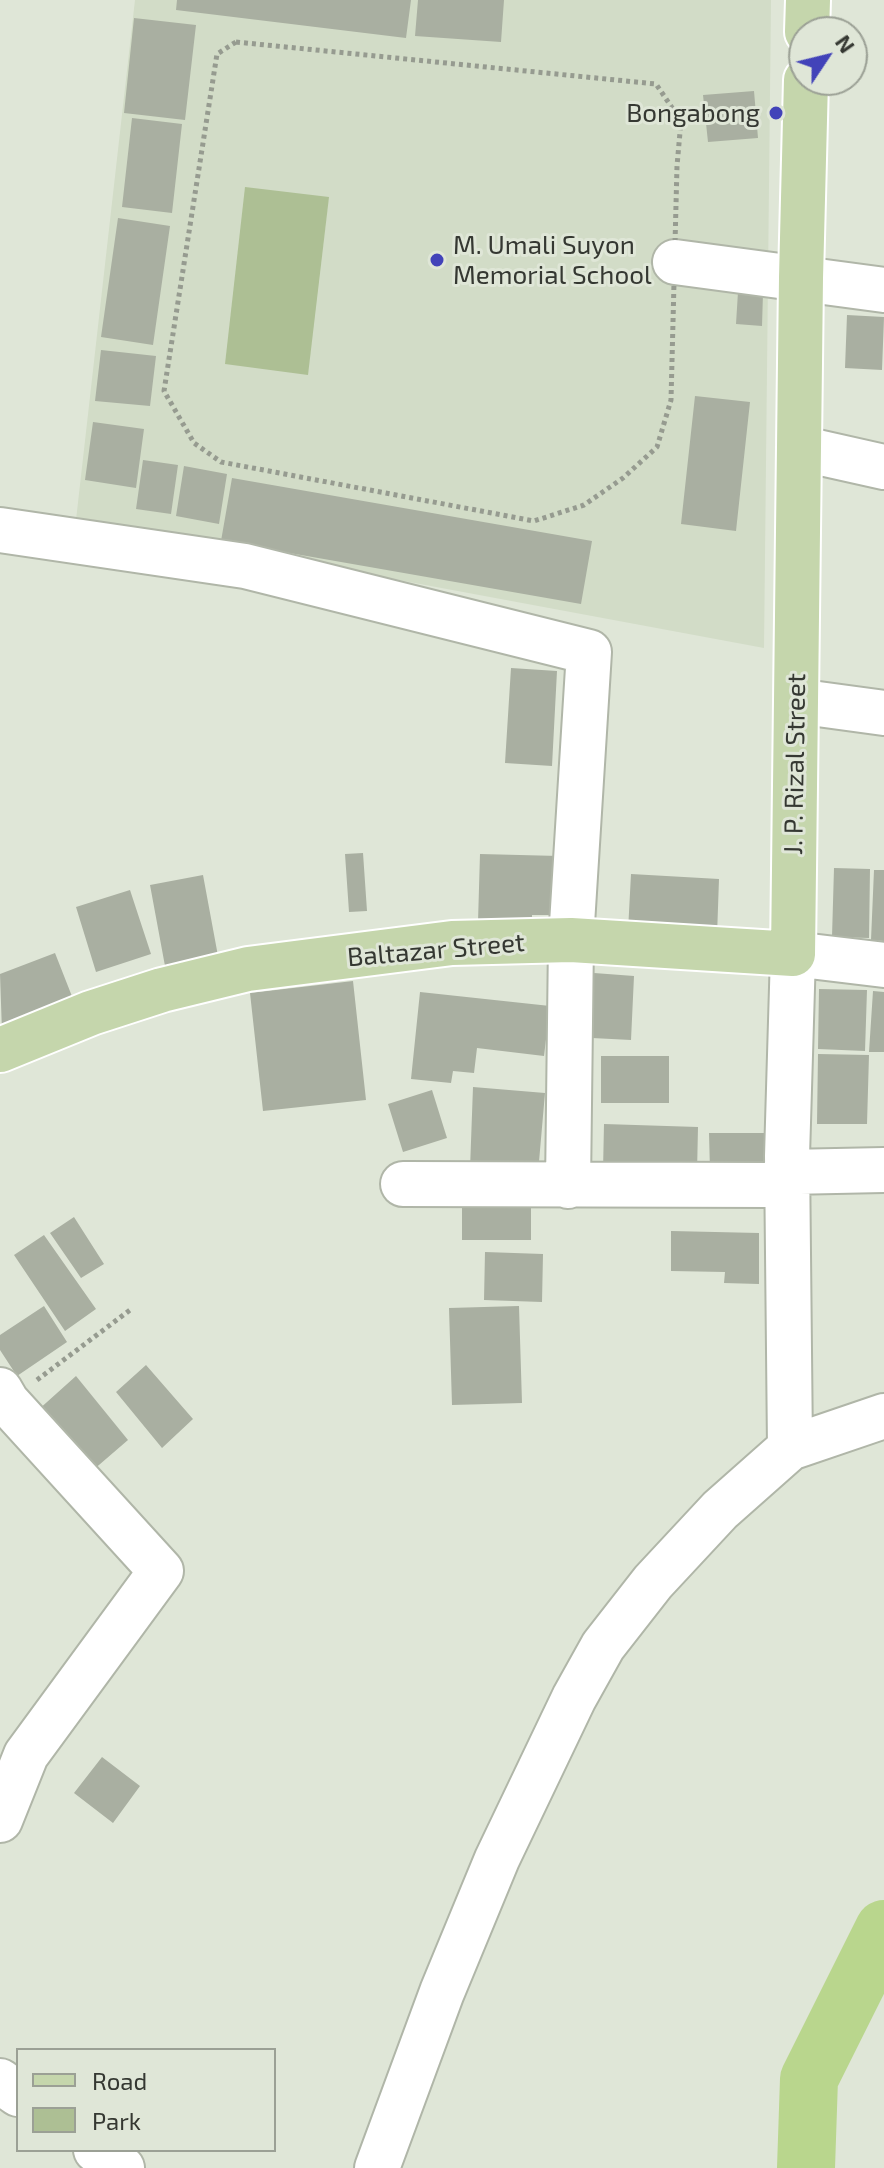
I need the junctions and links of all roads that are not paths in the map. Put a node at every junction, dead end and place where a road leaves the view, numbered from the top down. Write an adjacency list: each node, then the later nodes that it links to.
1 (806, 96): 3 (main road, J. P. Rizal Street)
2 (675, 262): 3 (street)
3 (801, 278): 4 (street); 5 (main road, J. P. Rizal Street)
4 (884, 290)
5 (799, 448): 6 (street); 8 (main road, J. P. Rizal Street)
6 (884, 467)
7 (0, 530): 10 (street)
8 (796, 701): 9 (street); 11 (main road, J. P. Rizal Street)
9 (884, 713)
10 (571, 940): 11 (main road, Baltazar Street); 13 (main road, Baltazar Street); 17 (street)
11 (793, 954): 12 (street, Baltazar Street); 15 (street, J. P. Rizal Street)
12 (884, 965)
13 (0, 1050)
14 (884, 1170): 15 (street)
15 (788, 1172): 17 (street); 20 (street, J. P. Rizal Street)
16 (403, 1184): 17 (street)
17 (568, 1186)
18 (2, 1400): 21 (street)
19 (884, 1416): 20 (street)
20 (790, 1448): 22 (street)
21 (0, 1820)
22 (377, 2168)

